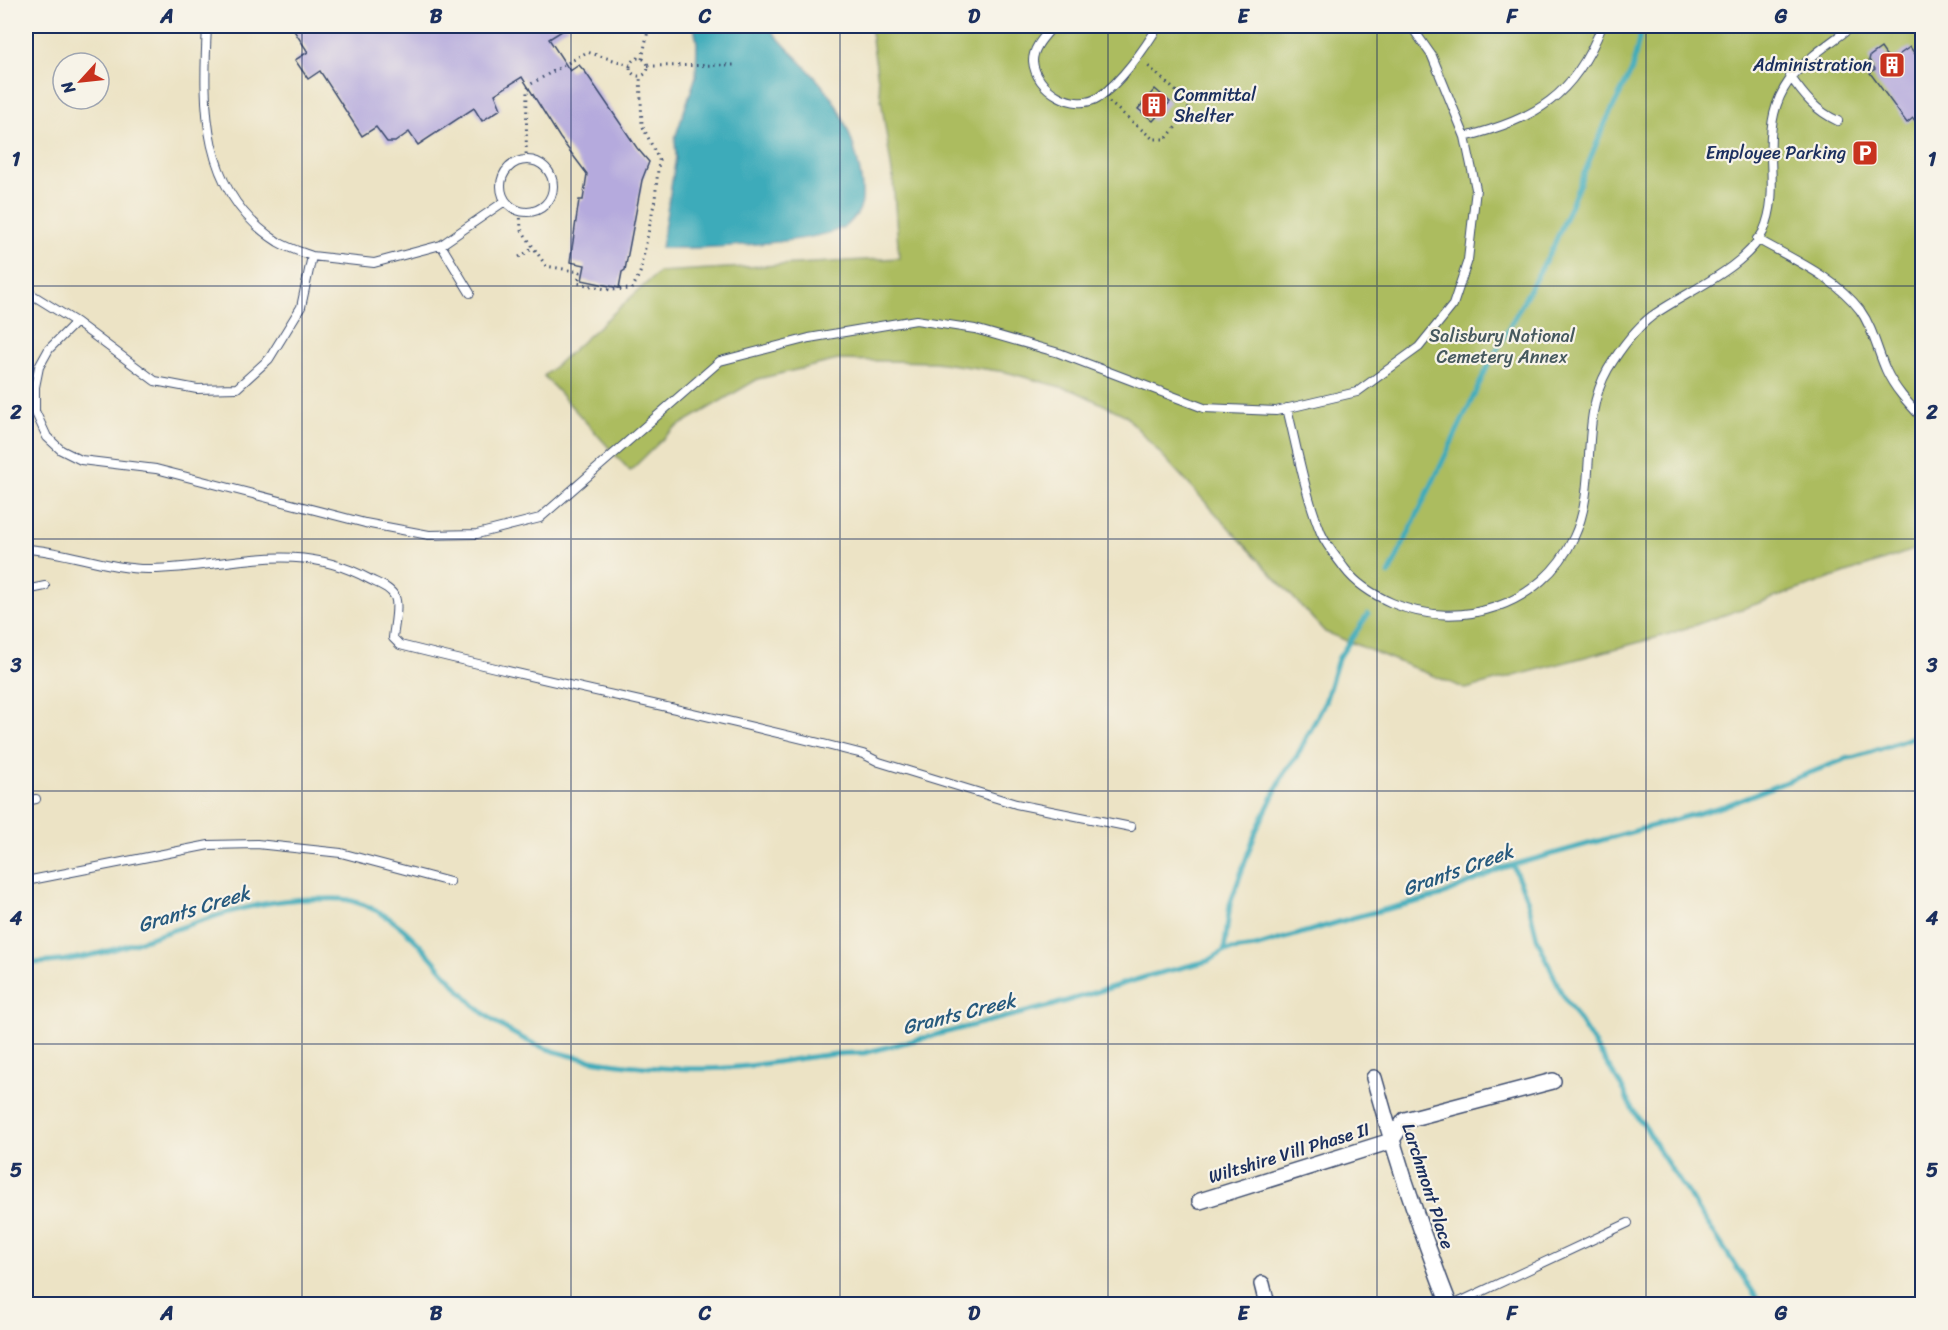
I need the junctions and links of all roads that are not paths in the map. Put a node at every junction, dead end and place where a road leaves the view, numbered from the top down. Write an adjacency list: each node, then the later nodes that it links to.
1 (207, 26): 13 (lane)
2 (1053, 26): 3 (lane)
3 (1158, 26)
4 (1411, 26): 9 (lane)
5 (1602, 26): 9 (lane)
6 (1853, 26): 7 (lane)
7 (1790, 76): 8 (lane); 11 (lane)
8 (1838, 121)
9 (1465, 137): 17 (lane)
10 (506, 201): 10 (lane); 12 (lane)
11 (1757, 239): 17 (lane); 18 (lane)
12 (441, 245): 13 (lane); 15 (lane)
13 (312, 256): 16 (lane)
14 (26, 291): 16 (lane)
15 (470, 293)
16 (76, 322): 17 (lane)
17 (1287, 408)
18 (1923, 418)
19 (26, 549): 24 (lane)
20 (45, 586): 21 (lane)
21 (26, 590)
22 (36, 799): 23 (lane)
23 (26, 801)
24 (1131, 827)
25 (26, 881): 26 (lane)
26 (450, 882)
27 (1374, 1078): 29 (street, Larchmont Place)
28 (1553, 1081): 29 (street, Wiltshire Vill Phase II)
29 (1391, 1142): 30 (street, Wiltshire Vill Phase II); 34 (street, Larchmont Place)
30 (1200, 1201)
31 (1628, 1223): 35 (lane)
32 (1262, 1284): 33 (street)
33 (1267, 1305)
34 (1449, 1305)
35 (1455, 1305)

